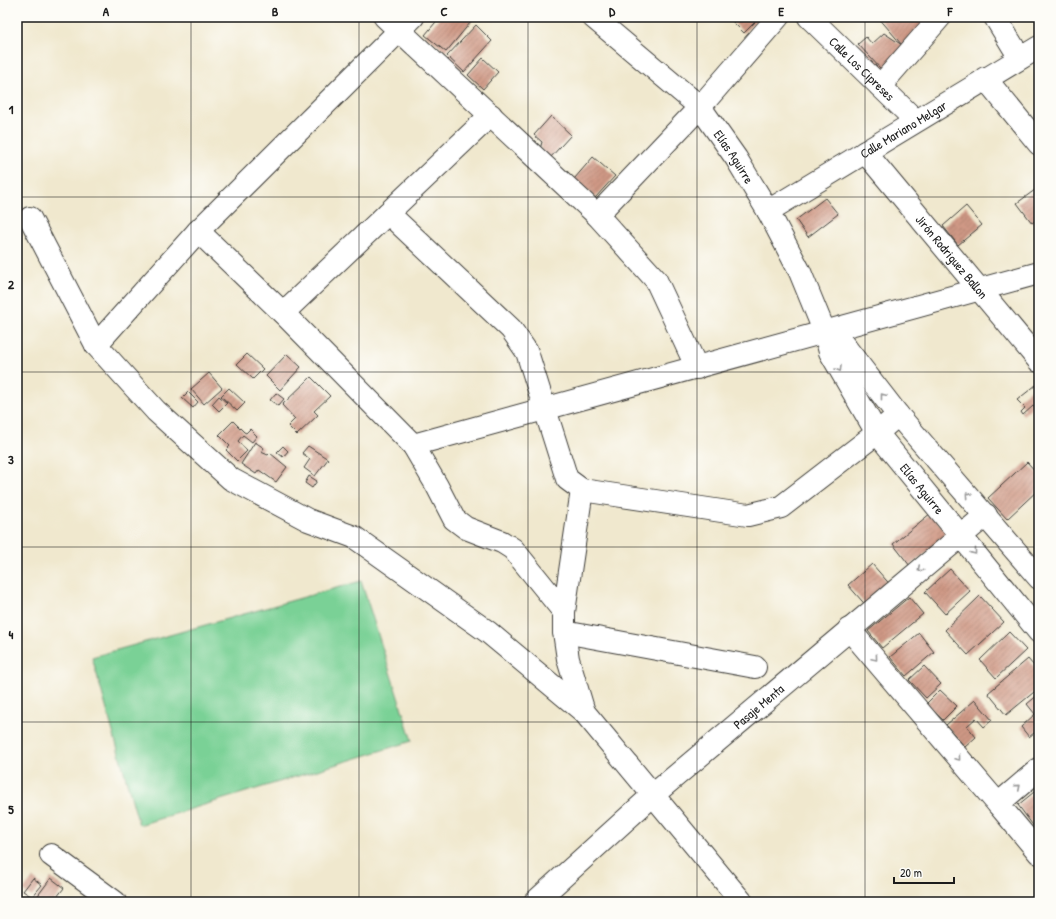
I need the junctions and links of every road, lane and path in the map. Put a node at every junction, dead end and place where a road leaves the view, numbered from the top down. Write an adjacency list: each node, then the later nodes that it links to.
1 (593, 17): 11 (street, Elías Aguirre)
2 (778, 17): 11 (street)
3 (809, 17): 10 (street, Calle Los Cipreses)
4 (940, 17): 10 (street)
5 (995, 17): 8 (street)
6 (399, 21): 12 (street); 20 (street)
7 (1039, 47): 8 (street, Calle Mariano Melgar)
8 (1020, 58): 9 (street, Calle Mariano Melgar)
9 (985, 78): 13 (street, Calle Mariano Melgar); 14 (street)
10 (880, 86): 13 (street, Calle Los Cipreses)
11 (700, 107): 16 (street, Elías Aguirre); 18 (street)
12 (491, 115): 17 (street); 18 (street)
13 (915, 120): 15 (street, Calle Mariano Melgar)
14 (1039, 144)
15 (866, 152): 16 (street, Calle Mariano Melgar); 22 (street, Jirón Rodriguez Ballon)
16 (768, 210): 24 (street, Elías Aguirre)
17 (388, 213): 23 (street); 28 (street)
18 (597, 215): 27 (street)
19 (30, 218): 25 (street)
20 (198, 231): 23 (street); 25 (street)
21 (1039, 273): 22 (street)
22 (981, 290): 24 (street); 26 (street, Jirón Rodriguez Ballon)
23 (283, 313): 31 (street)
24 (825, 333): 27 (street); 29 (street, one-way to 24); 30 (street, Elías Aguirre, one-way to 30)
25 (96, 345): 40 (street)
26 (1039, 360)
27 (697, 368): 28 (street)
28 (546, 409): 31 (street); 32 (street)
29 (898, 415): 30 (street); 33 (street, one-way to 29)
30 (877, 433): 32 (street); 34 (street, Elías Aguirre)
31 (413, 445): 36 (street)
32 (582, 490): 36 (street)
33 (986, 515): 34 (street, Pasaje Menta); 35 (street)
34 (961, 535): 37 (street, Pasaje Menta, one-way to 37); 38 (street, Elías Aguirre, one-way to 38)
35 (1039, 578)
36 (564, 622): 39 (street); 40 (street)
37 (850, 629): 42 (street, Pasaje Menta); 43 (street, one-way to 43)
38 (1039, 632)
39 (755, 667)
40 (584, 712): 42 (street)
41 (1039, 769): 43 (street, one-way to 41)
42 (653, 795): 47 (street, Pasaje Menta); 48 (street)
43 (998, 804): 44 (street)
44 (1039, 854)
45 (51, 855): 46 (street)
46 (115, 902)
47 (535, 902)
48 (742, 902)

